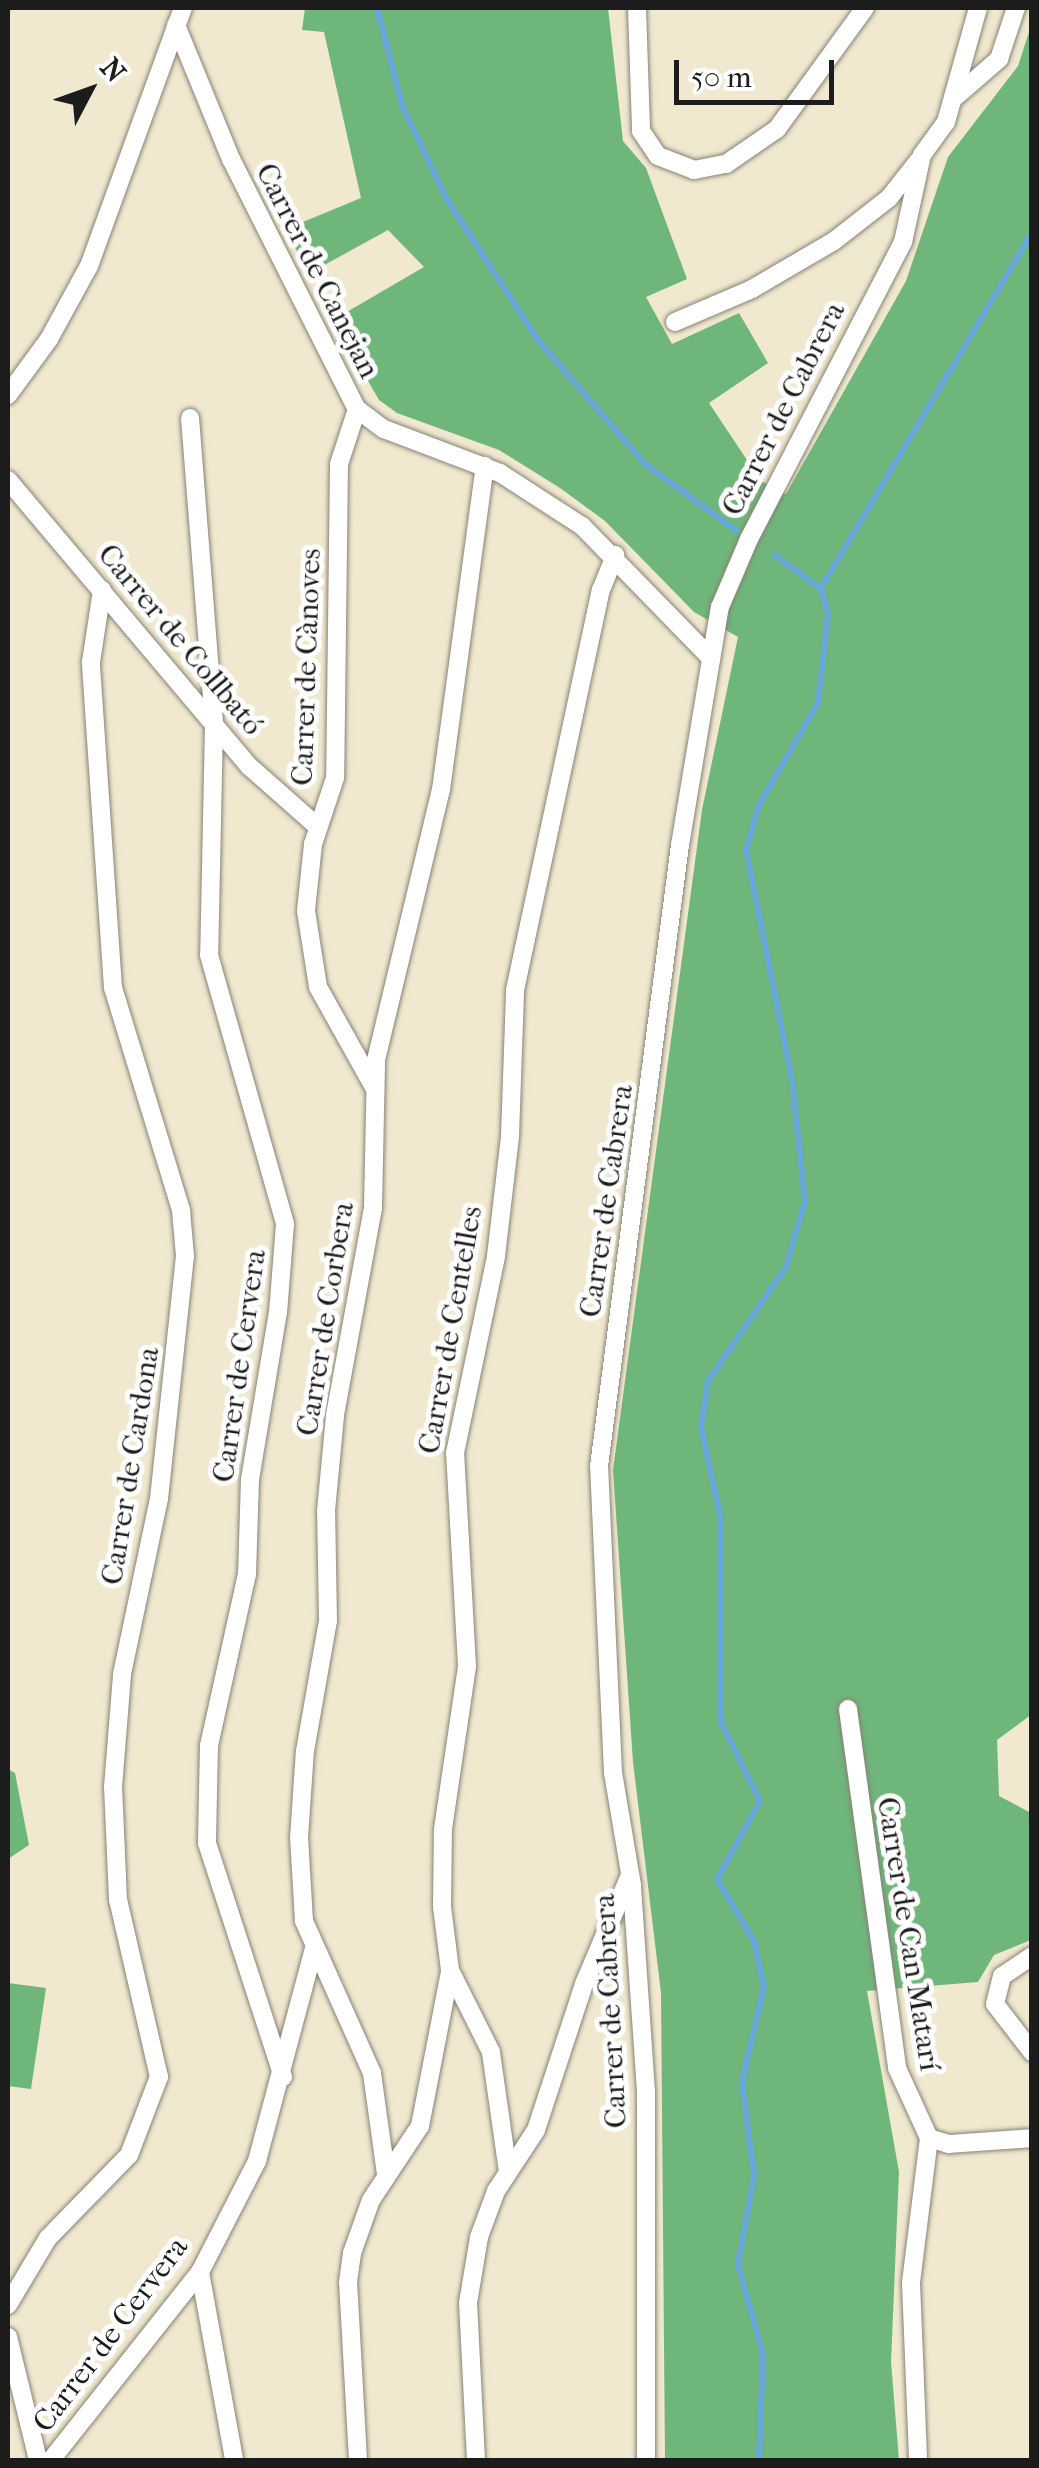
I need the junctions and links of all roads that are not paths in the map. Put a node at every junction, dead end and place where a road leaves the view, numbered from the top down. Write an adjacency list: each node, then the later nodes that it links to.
1 (638, 8): 2 (street)
2 (865, 8)
3 (978, 8): 6 (street, Carrer de Cabrera)
4 (1016, 8): 6 (street)
5 (180, 16): 9 (street); 10 (street, Carrer de Canejan)
6 (954, 98): 7 (street, Carrer de Cabrera)
7 (922, 155): 8 (street); 16 (street, Carrer de Cabrera)
8 (675, 322)
9 (8, 395)
10 (356, 410): 12 (street, Carrer de Canejan); 18 (street, Carrer de Cànoves)
11 (190, 418): 17 (street, Carrer de Cervera)
12 (485, 466): 14 (street, Carrer de Canejan); 19 (street, Carrer de Corbera)
13 (8, 480): 15 (street, Carrer de Collbató)
14 (616, 555): 16 (street, Carrer de Canejan); 24 (street, Carrer de Centelles)
15 (102, 590): 17 (street, Carrer de Collbató); 32 (street, Carrer de Cardona)
16 (711, 658): 21 (street, Carrer de Cabrera)
17 (214, 725): 18 (street, Carrer de Collbató); 26 (street, Carrer de Cervera)
18 (318, 827): 19 (street, Carrer de Cànoves)
19 (375, 1090): 22 (street, Carrer de Corbera)
20 (848, 1709): 27 (street, Carrer de Can Matarí)
21 (630, 1875): 29 (street); 39 (street, Carrer de Cabrera)
22 (314, 1948): 26 (street, Carrer de Cervera); 30 (street, Carrer de Corbera)
23 (1032, 1956): 25 (street)
24 (450, 1970): 29 (street, Carrer de Centelles); 30 (street)
25 (1032, 2052)
26 (283, 2077): 31 (street, Carrer de Cervera)
27 (929, 2138): 28 (street); 40 (street)
28 (1032, 2138)
29 (508, 2172): 38 (street)
30 (386, 2174): 37 (street)
31 (200, 2272): 35 (street, Carrer de Cervera); 36 (street)
32 (8, 2305)
33 (8, 2338): 34 (street)
34 (38, 2460)
35 (51, 2460)
36 (234, 2460)
37 (358, 2460)
38 (476, 2460)
39 (646, 2460)
40 (918, 2460)

